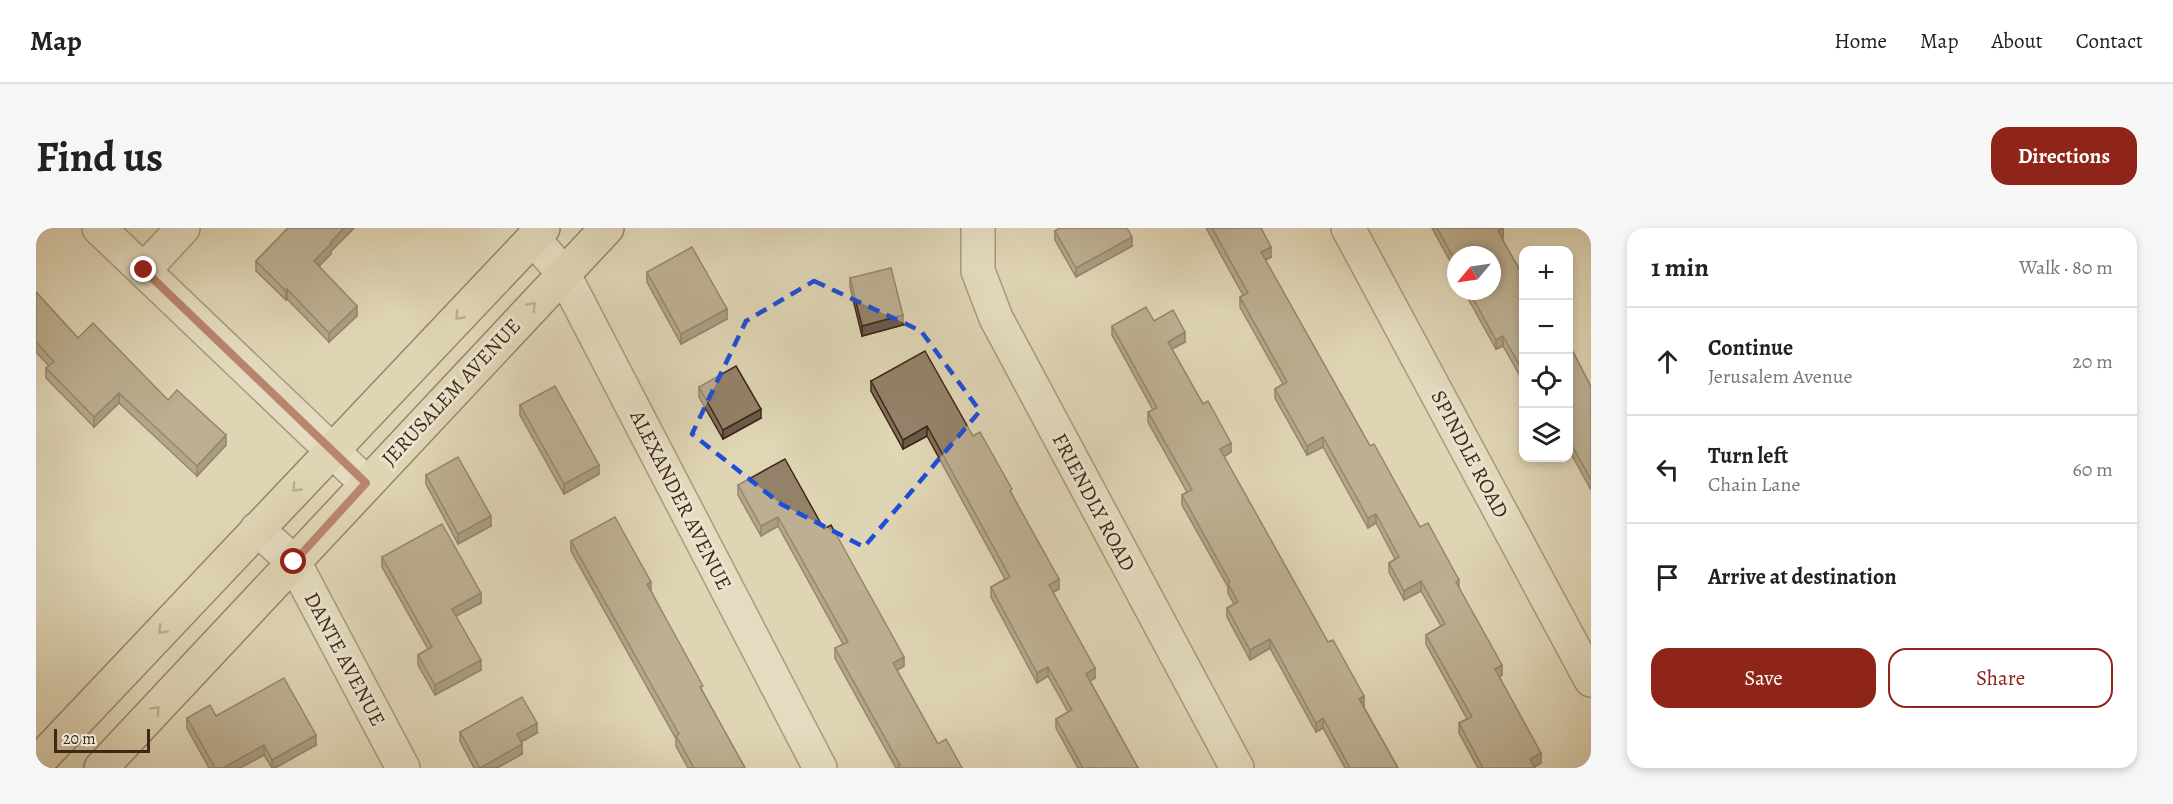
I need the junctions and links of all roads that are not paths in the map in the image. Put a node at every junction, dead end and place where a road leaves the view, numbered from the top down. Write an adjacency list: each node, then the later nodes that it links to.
1 (99, 228): 7 (street)
2 (183, 228): 7 (street)
3 (607, 228): 8 (main road, JERUSALEM AVENUE)
4 (978, 228): 18 (street, FRIENDLY ROAD)
5 (1348, 228): 13 (street, SPINDLE ROAD)
6 (538, 233): 8 (street, ALEXANDER AVENUE); 9 (main road, one-way to 9)
7 (144, 270): 9 (street)
8 (563, 273): 10 (main road, JERUSALEM AVENUE, one-way to 8); 17 (street, ALEXANDER AVENUE)
9 (332, 450): 10 (street); 11 (main road, one-way to 11)
10 (366, 483): 12 (main road, JERUSALEM AVENUE)
11 (257, 529): 12 (street, DANTE AVENUE); 14 (main road, one-way to 14)
12 (294, 562): 15 (main road, JERUSALEM AVENUE, one-way to 12); 16 (street, DANTE AVENUE)
13 (1591, 680)
14 (36, 764)
15 (101, 768)
16 (403, 768)
17 (820, 768)
18 (1237, 768)

